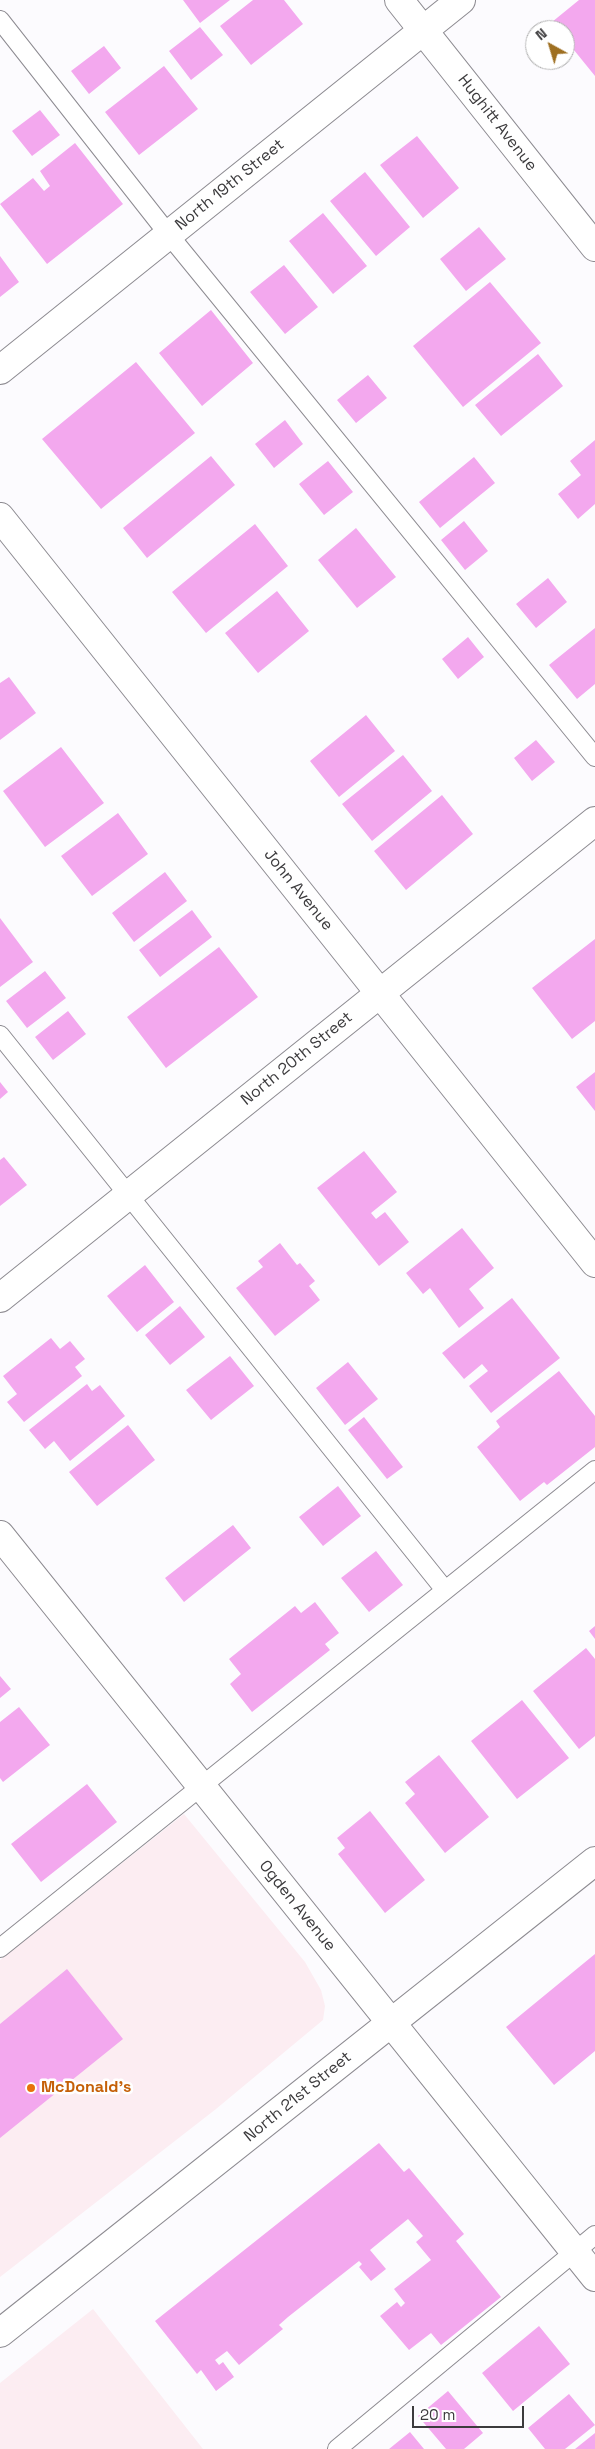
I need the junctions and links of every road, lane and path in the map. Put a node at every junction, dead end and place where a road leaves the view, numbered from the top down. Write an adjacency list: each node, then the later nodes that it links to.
1 (399, 0): 4 (street, Hughitt Avenue)
2 (461, 0): 4 (street, North 19th Street)
3 (0, 20): 5 (lane)
4 (423, 30): 5 (street, North 19th Street); 6 (street, Hughitt Avenue)
5 (169, 235): 7 (street, North 19th Street); 9 (lane)
6 (595, 247)
7 (0, 370)
8 (0, 517): 11 (street, John Avenue)
9 (595, 758)
10 (595, 821): 11 (street, North 20th Street)
11 (380, 993): 13 (street, North 20th Street); 14 (street, John Avenue)
12 (0, 1034): 13 (lane)
13 (129, 1195): 15 (street, North 20th Street); 18 (lane)
14 (595, 1263)
15 (0, 1298)
16 (595, 1470): 18 (lane)
17 (0, 1535): 19 (street, Ogden Avenue)
18 (445, 1590): 19 (lane)
19 (200, 1786): 21 (lane); 22 (street, Ogden Avenue)
20 (595, 1861): 22 (street, North 21st Street)
21 (0, 1948)
22 (391, 2023): 23 (street, Ogden Avenue); 25 (street, North 21st Street)
23 (585, 2243): 24 (street, Ogden Avenue); 26 (lane)
24 (595, 2277)
25 (0, 2334)
26 (337, 2449)

